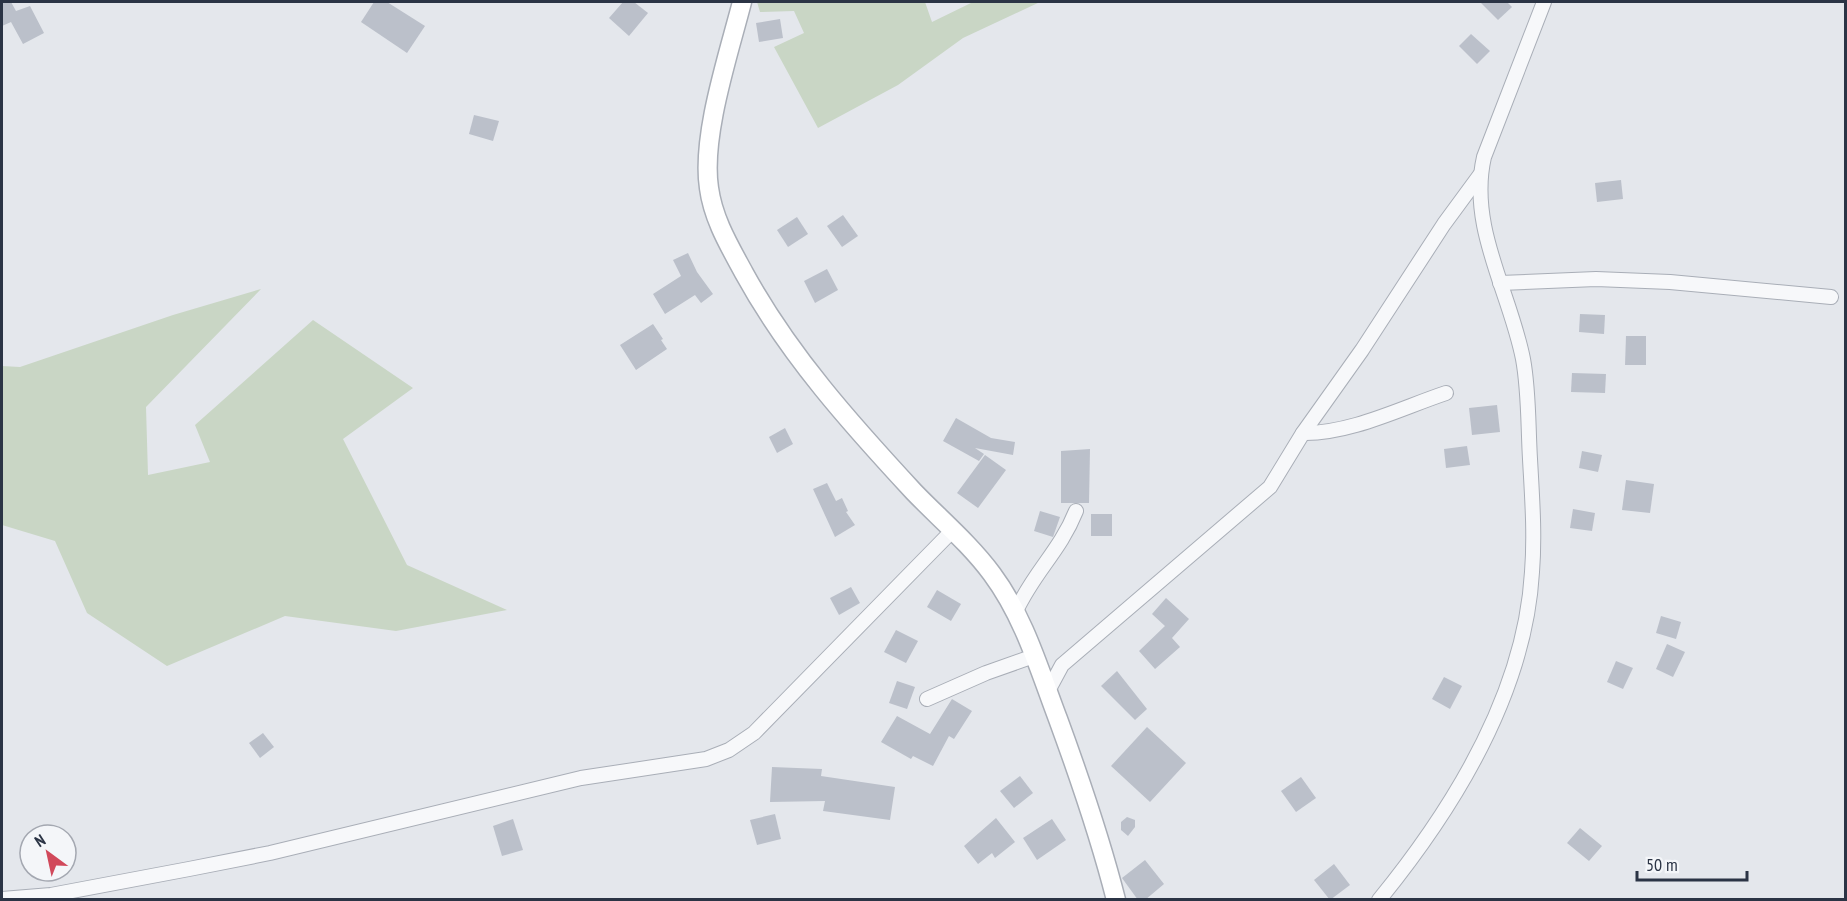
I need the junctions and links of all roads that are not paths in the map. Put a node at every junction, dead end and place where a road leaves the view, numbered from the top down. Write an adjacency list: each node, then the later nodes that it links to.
1 (742, 2): 9 (street)
2 (1544, 2): 3 (street)
3 (1480, 175): 4 (street); 7 (street)
4 (1500, 283): 5 (street); 16 (street)
5 (1831, 297)
6 (1446, 393): 7 (street)
7 (1303, 433): 12 (street)
8 (1076, 511): 10 (street)
9 (952, 531): 10 (street); 14 (street)
10 (1016, 611): 11 (street)
11 (1034, 656): 12 (street); 13 (street)
12 (1048, 691): 15 (street)
13 (927, 699)
14 (2, 899)
15 (1116, 900)
16 (1379, 900)

